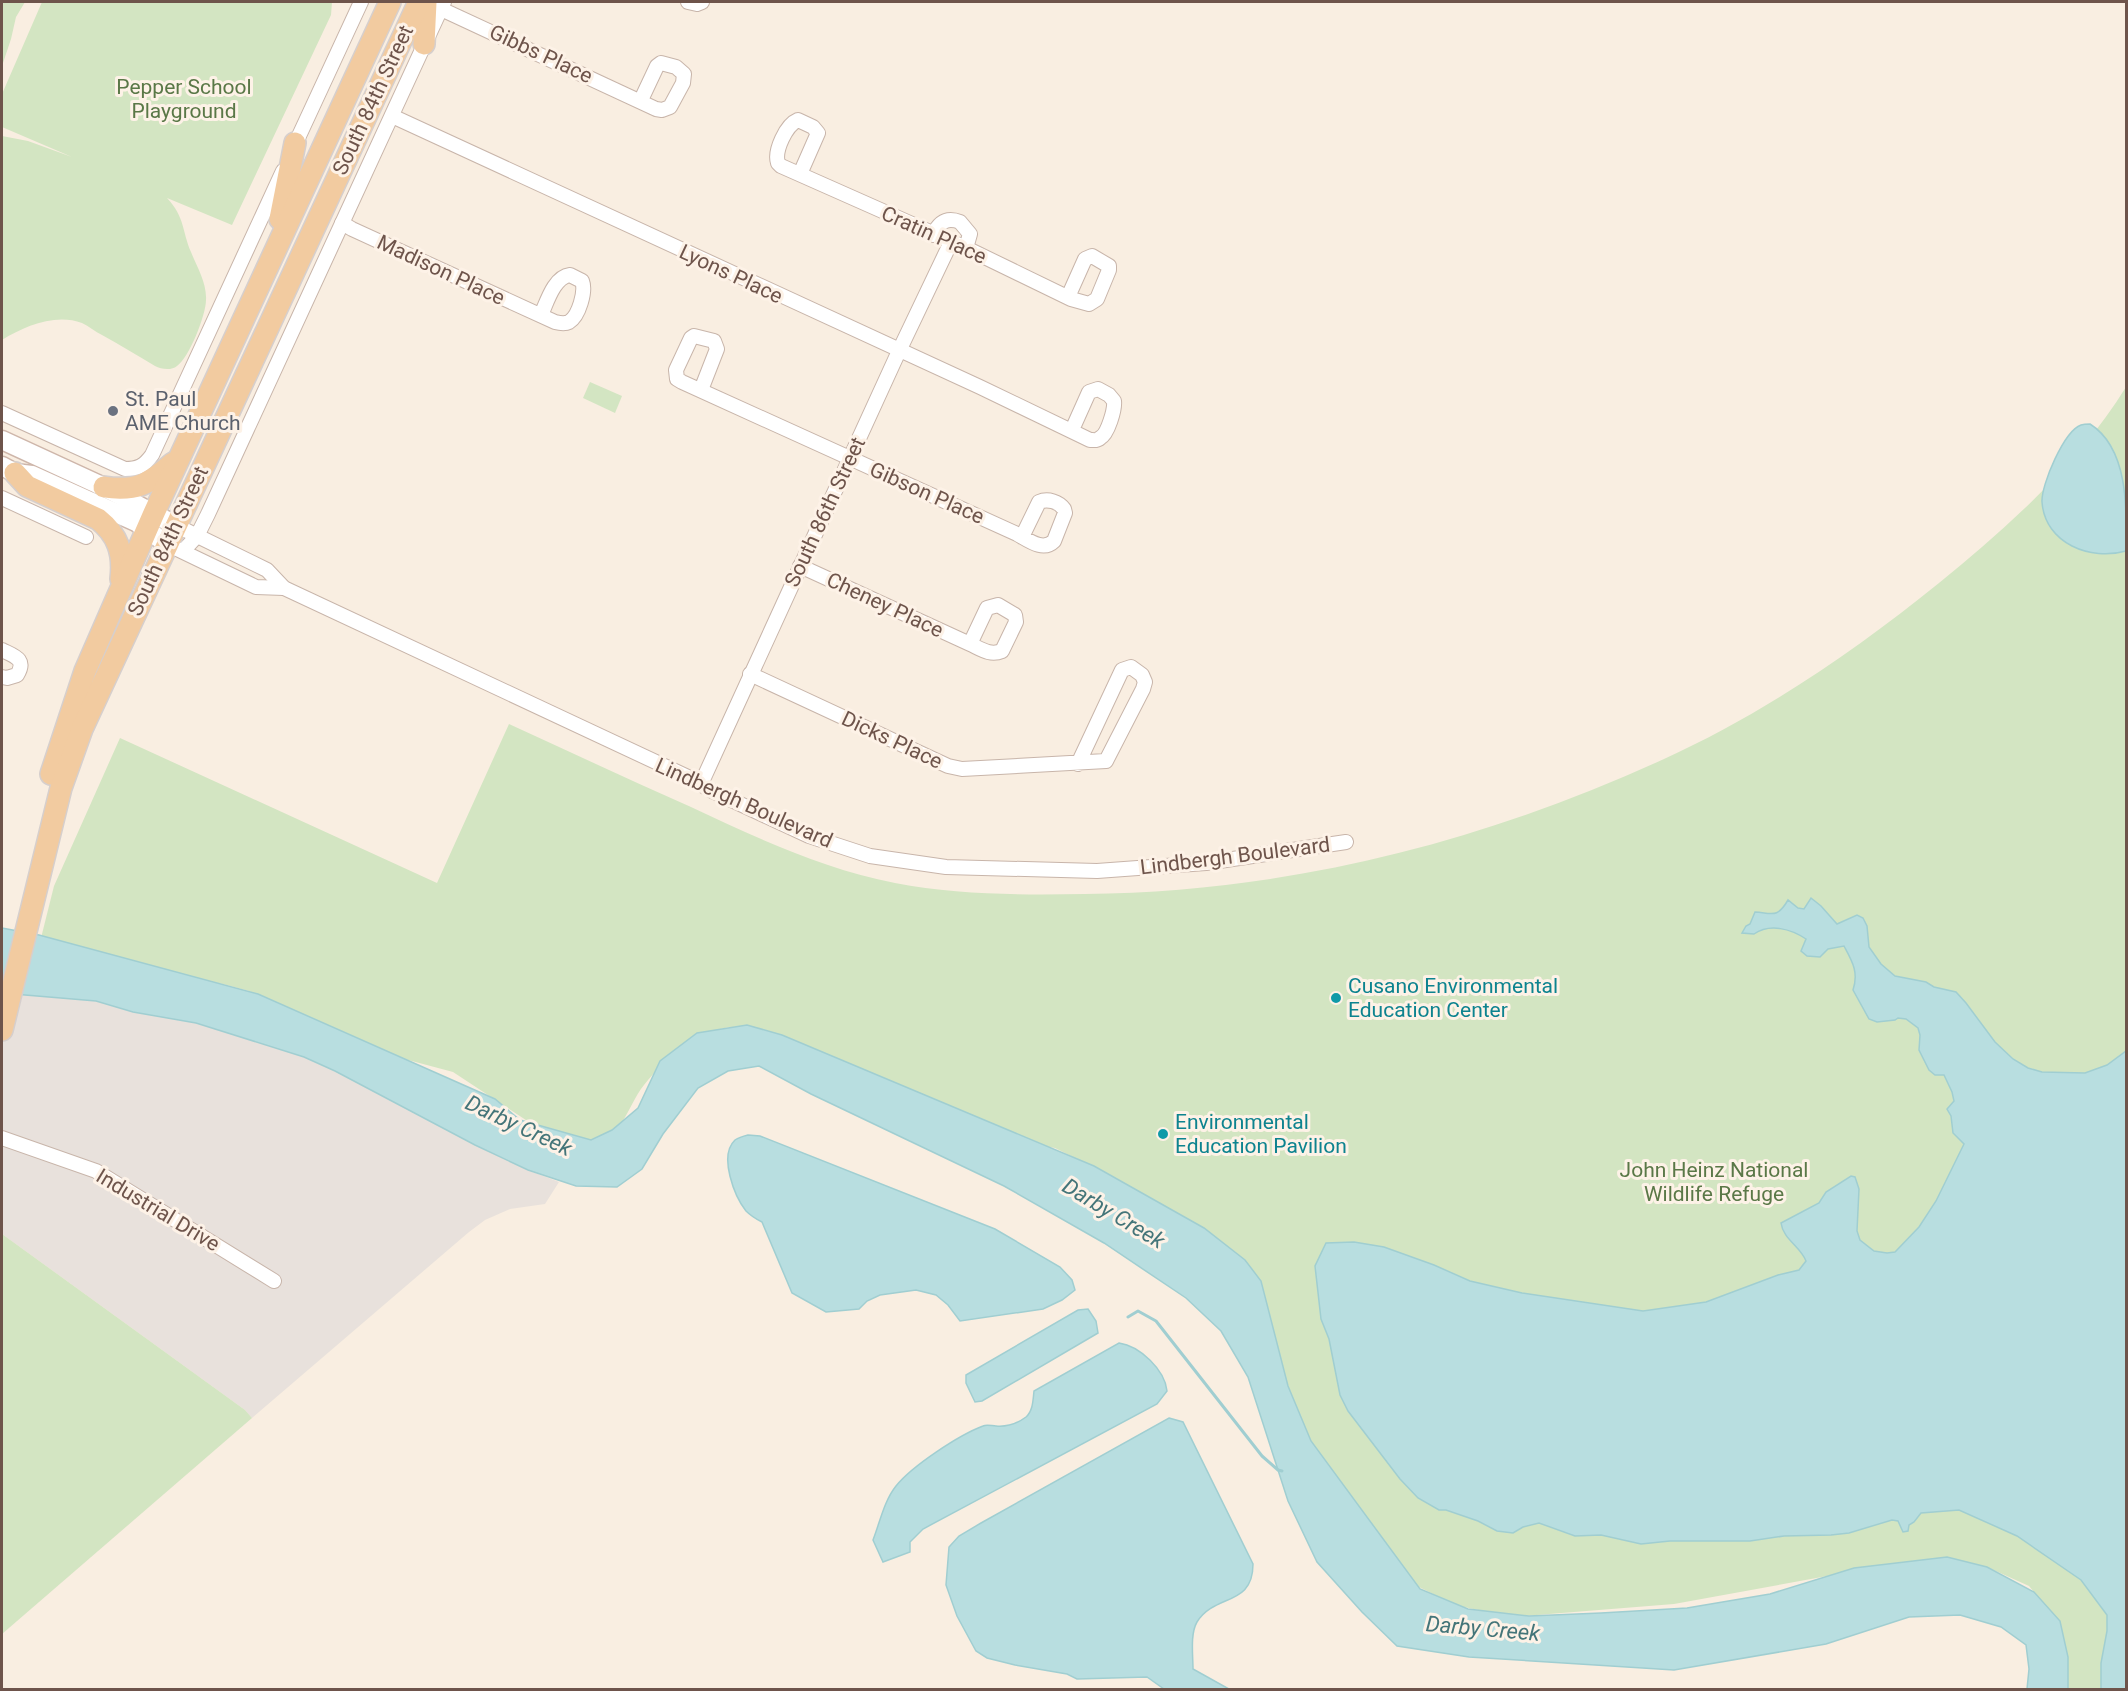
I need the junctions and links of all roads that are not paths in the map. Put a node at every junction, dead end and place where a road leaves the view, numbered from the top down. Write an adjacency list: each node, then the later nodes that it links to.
1 (361, 2): 10 (street)
2 (390, 2): 16 (main road, South 84th Street)
3 (419, 2): 30 (main road, South 84th Street)
4 (688, 2): 5 (street)
5 (702, 2)
6 (437, 4): 7 (main road); 8 (street, Gibbs Place)
7 (424, 44): 9 (street, South 84th Street)
8 (641, 100)
9 (392, 116): 12 (street, South 84th Street); 19 (street, Lyons Place)
10 (295, 143): 16 (main road); 21 (street)
11 (800, 174): 13 (street, Cratin Place)
12 (342, 223): 18 (street, Madison Place); 31 (street, South 84th Street)
13 (933, 235): 14 (street, Cratin Place); 15 (street)
14 (951, 242): 15 (street, Cratin Place); 19 (street, South 86th Street)
15 (966, 248): 17 (street, Cratin Place)
16 (273, 255): 24 (main road, South 84th Street)
17 (1068, 297)
18 (541, 315)
19 (899, 351): 22 (street, Lyons Place); 25 (street, South 86th Street)
20 (701, 390): 25 (street, Gibson Place)
21 (2, 413)
22 (1072, 430)
23 (2, 440): 27 (main road, Lindbergh Boulevard)
24 (180, 457): 27 (main road); 29 (main road, South 84th Street)
25 (850, 458): 33 (street, Gibson Place); 35 (street, South 86th Street)
26 (8, 470): 29 (main road, Lindbergh Boulevard); 37 (main road)
27 (104, 487): 29 (main road, Lindbergh Boulevard)
28 (2, 498): 32 (street)
29 (150, 521): 30 (main road, Lindbergh Boulevard); 34 (main road, Lindbergh Boulevard); 37 (main road, South 84th Street)
30 (175, 525): 31 (street, Lindbergh Boulevard); 34 (main road, South 84th Street)
31 (197, 536): 34 (street, South 84th Street); 36 (street, Lindbergh Boulevard)
32 (86, 537)
33 (1022, 537)
34 (175, 548): 36 (street, Lindbergh Boulevard); 45 (main road, South 84th Street)
35 (800, 566): 38 (street, Cheney Place); 40 (street, South 86th Street)
36 (284, 588): 43 (street, Lindbergh Boulevard)
37 (120, 590): 45 (main road, South 84th Street)
38 (970, 644)
39 (2, 650): 41 (street)
40 (750, 674): 42 (street, Dicks Place); 43 (street, South 86th Street)
41 (2, 676)
42 (1078, 764): 42 (street, Dicks Place)
43 (700, 784): 44 (street, Lindbergh Boulevard)
44 (1346, 842)
45 (24, 904): 46 (main road, South 84th Street)
46 (7, 966): 47 (main road, South 84th Street)
47 (3, 1023)
48 (2, 1138): 49 (street, Industrial Drive)
49 (274, 1281)

